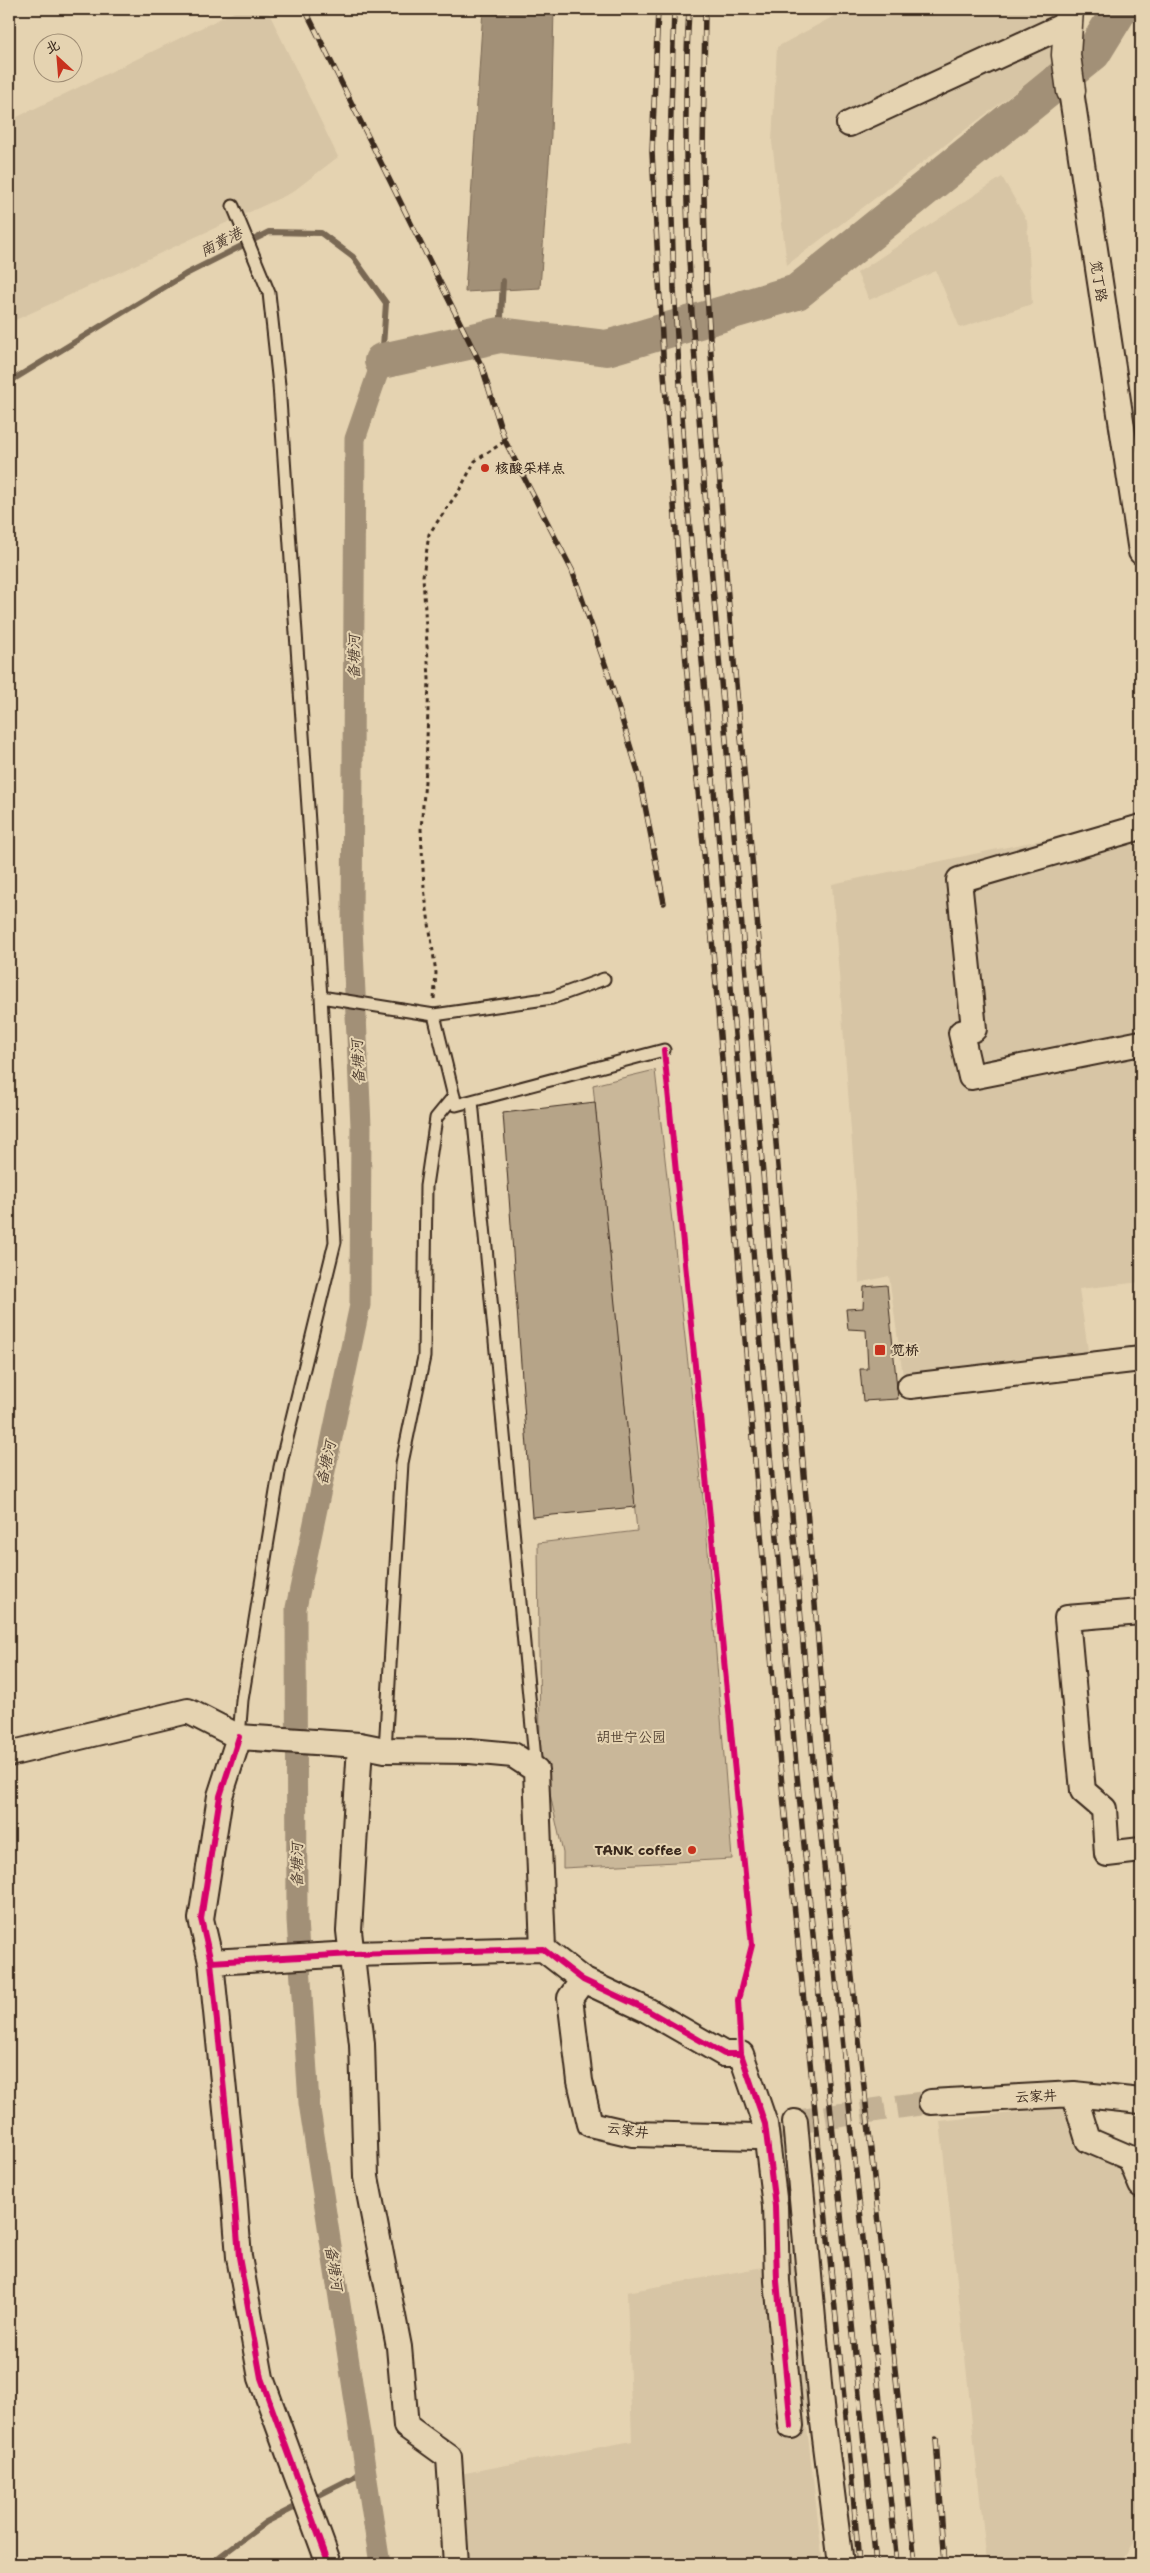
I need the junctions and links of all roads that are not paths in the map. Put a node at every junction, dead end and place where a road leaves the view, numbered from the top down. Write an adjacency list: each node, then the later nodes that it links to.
1 (1068, 16): 2 (street, 笕丁路); 3 (street)
2 (1071, 91): 5 (street, 笕丁路)
3 (849, 124)
4 (233, 206): 8 (lane)
5 (1141, 552)
6 (1141, 827): 10 (street)
7 (604, 978): 9 (lane)
8 (321, 997): 9 (lane); 17 (lane)
9 (434, 1015): 12 (lane)
10 (1141, 1043)
11 (664, 1050): 13 (lane)
12 (454, 1096): 13 (lane); 19 (lane)
13 (472, 1101): 21 (lane)
14 (1141, 1359): 15 (street)
15 (910, 1386)
16 (1141, 1612): 22 (street)
17 (244, 1736): 18 (street); 20 (street); 25 (street)
18 (360, 1744): 19 (street); 24 (street)
19 (385, 1750): 21 (street)
20 (9, 1754)
21 (536, 1770): 23 (street)
22 (1141, 1850)
23 (543, 1949): 24 (street); 26 (street)
24 (352, 1954): 25 (street); 35 (street)
25 (211, 1962): 34 (street)
26 (583, 1980): 31 (street, 云家井); 33 (street)
27 (1074, 2094): 28 (street, 云家井); 29 (street, 云家井); 32 (street)
28 (1141, 2101)
29 (932, 2102)
30 (795, 2122): 36 (street)
31 (757, 2137)
32 (1141, 2185)
33 (791, 2426)
34 (329, 2564)
35 (456, 2564)
36 (841, 2564)

